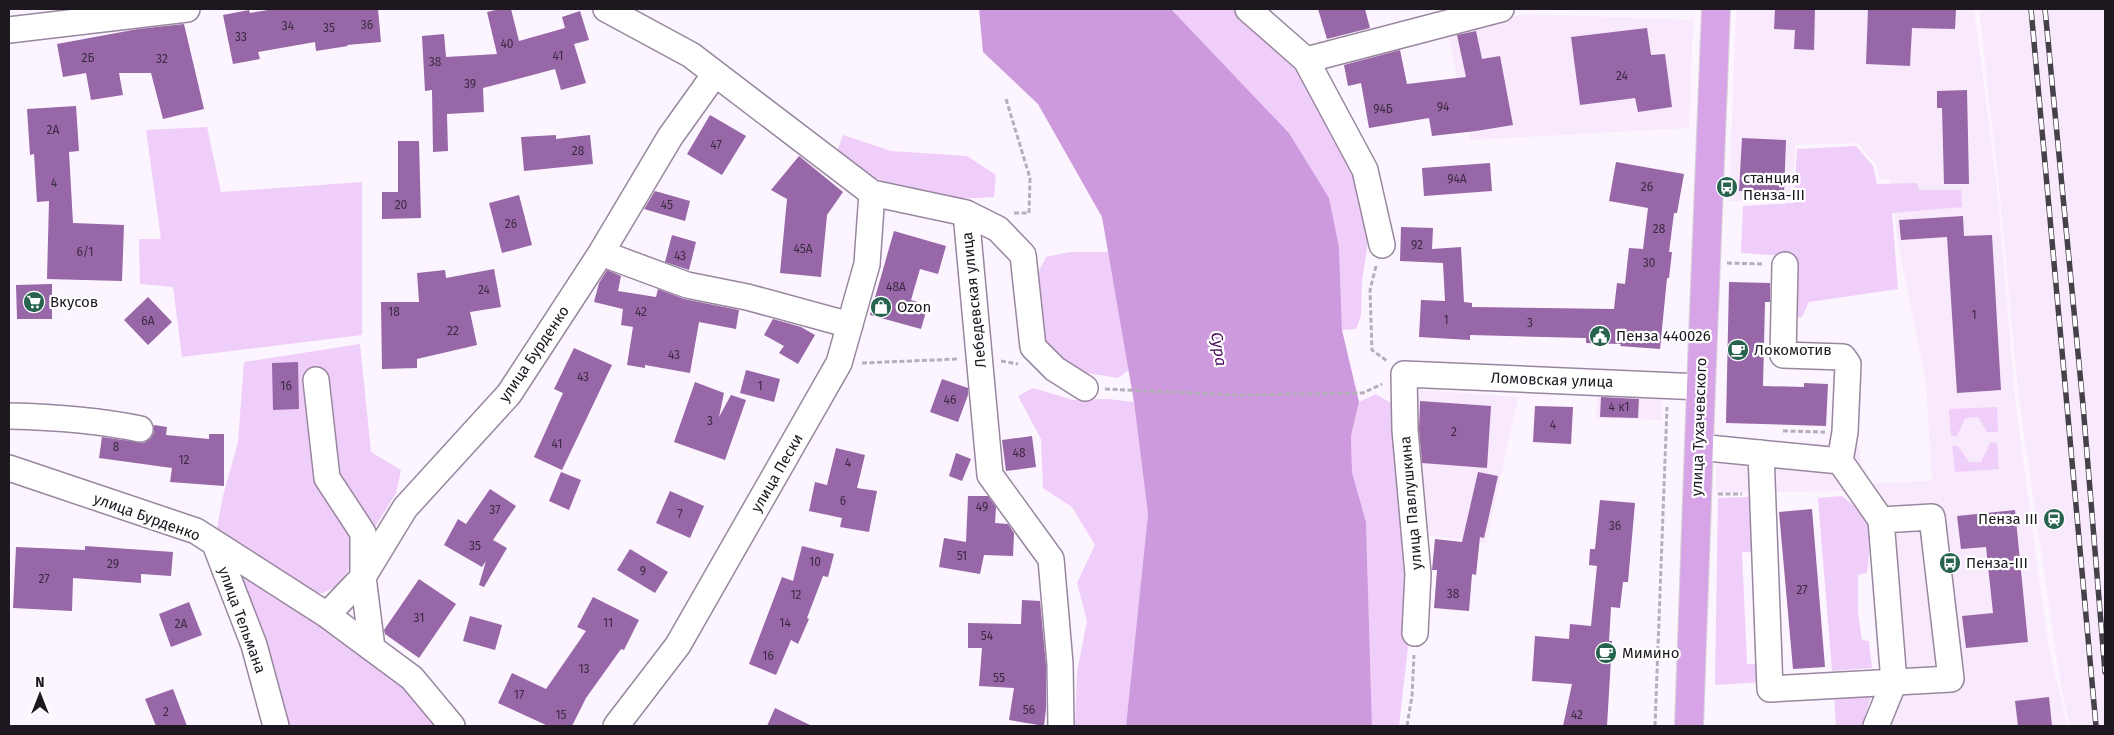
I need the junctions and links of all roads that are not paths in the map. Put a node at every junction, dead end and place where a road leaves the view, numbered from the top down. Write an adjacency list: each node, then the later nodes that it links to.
1 (187, 9): 6 (street)
2 (606, 9): 8 (street, Лебедевская улица)
3 (1248, 9): 7 (street)
4 (1501, 9): 7 (street)
5 (1716, 9): 17 (main road, улица Тухачевского)
6 (9, 30)
7 (1306, 60): 11 (street)
8 (716, 74): 9 (street, Лебедевская улица); 12 (street, улица Бурденко)
9 (872, 193): 10 (street, Лебедевская улица); 14 (street, улица Пески)
10 (966, 214): 18 (street); 35 (street, Лебедевская улица)
11 (1382, 245)
12 (601, 253): 14 (street); 27 (street, улица Бурденко)
13 (1785, 265): 23 (street)
14 (850, 325): 34 (street, улица Пески)
15 (1404, 374): 17 (street, Ломовская улица); 29 (street, улица Павлушкина)
16 (316, 380): 27 (street)
17 (1701, 387): 21 (main road, улица Тухачевского)
18 (1085, 388)
19 (9, 416): 20 (street)
20 (140, 428)
21 (1698, 448): 22 (street); 36 (main road, улица Тухачевского)
22 (1762, 453): 23 (street); 31 (street)
23 (1840, 461): 25 (street)
24 (9, 468): 26 (street, улица Бурденко)
25 (1881, 520): 31 (street); 31 (street)
26 (215, 544): 28 (street, улица Бурденко); 32 (street, улица Тельмана)
27 (363, 577): 28 (street, улица Бурденко); 30 (street)
28 (327, 615): 30 (street, улица Бурденко)
29 (1415, 633)
30 (372, 648): 33 (street, улица Бурденко)
31 (1894, 682): 37 (street)
32 (276, 726)
33 (452, 726)
34 (616, 726)
35 (1061, 726)
36 (1690, 726)
37 (1876, 726)

